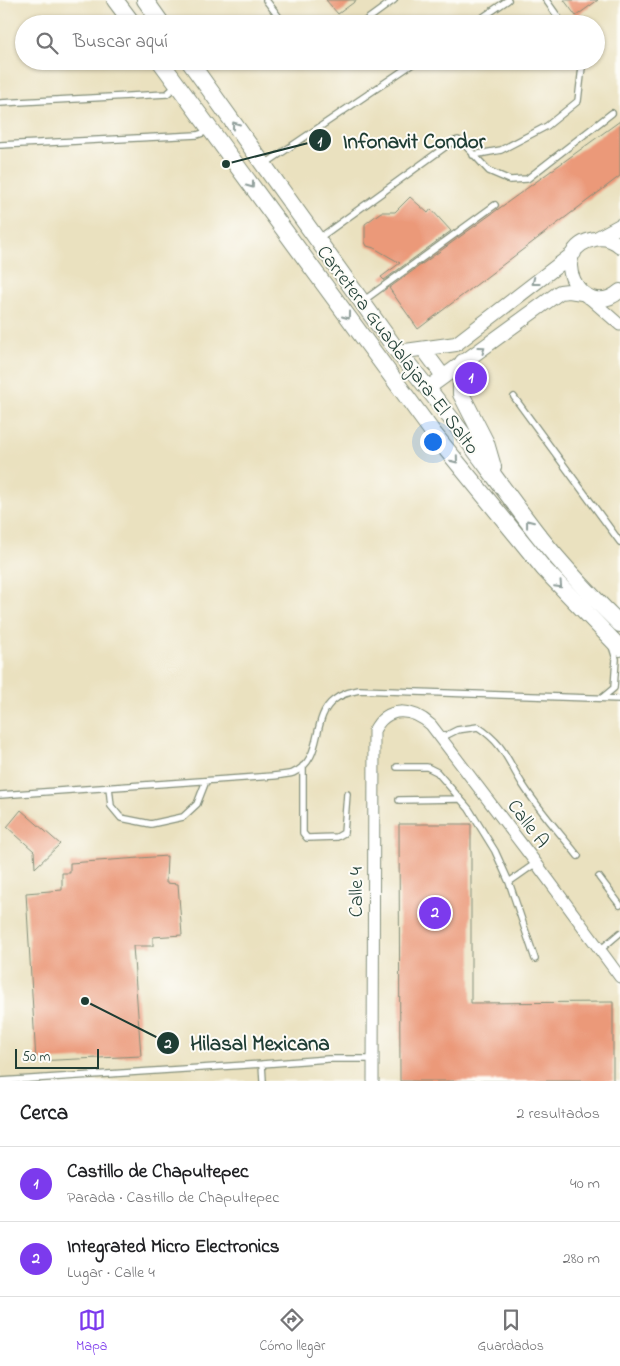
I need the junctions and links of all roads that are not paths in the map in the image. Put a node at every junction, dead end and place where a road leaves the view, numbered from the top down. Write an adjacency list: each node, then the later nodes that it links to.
1 (115, 0): 7 (main road)
2 (145, 0): 8 (main road)
3 (266, 0): 9 (lane)
4 (394, 0): 10 (lane)
5 (508, 0): 11 (lane)
6 (546, 0): 12 (lane)
7 (126, 15)
8 (156, 15)
9 (277, 15)
10 (373, 15)
11 (486, 15)
12 (557, 15)
13 (167, 70): 17 (main road, Carretera Guadalajara-El Salto)
14 (195, 70): 23 (main road, Carretera Guadalajara-El Salto, one-way to 14)
15 (404, 70): 23 (lane)
16 (582, 70): 22 (lane)
17 (177, 84): 18 (lane); 20 (main road, Carretera Guadalajara-El Salto)
18 (0, 103)
19 (612, 113): 22 (lane)
20 (211, 130): 21 (lane); 43 (main road, Carretera Guadalajara-El Salto, one-way to 43)
21 (0, 145)
22 (473, 154): 27 (lane)
23 (264, 166): 27 (main road, Carretera Guadalajara-El Salto)
24 (495, 205): 32 (lane)
25 (620, 226): 26 (street)
26 (598, 238): 28 (street); 29 (street)
27 (317, 240): 32 (main road, Carretera Guadalajara-El Salto)
28 (620, 246)
29 (574, 253): 31 (street); 34 (street, one-way to 34)
30 (620, 291): 31 (street)
31 (584, 294): 33 (street); 36 (street, one-way to 31)
32 (361, 302): 35 (main road, Carretera Guadalajara-El Salto)
33 (620, 325)
34 (423, 349): 35 (street); 37 (street)
35 (398, 352): 38 (main road, Carretera Guadalajara-El Salto)
36 (463, 362): 37 (street); 40 (main road)
37 (444, 376): 38 (street)
38 (428, 388): 40 (main road, Carretera Guadalajara-El Salto)
39 (514, 397): 41 (lane)
40 (495, 476): 42 (main road, Carretera Guadalajara-El Salto, one-way to 40)
41 (620, 542)
42 (620, 624)
43 (615, 644): 44 (lane)
44 (602, 698): 45 (lane); 48 (lane)
45 (620, 699)
46 (394, 713): 47 (street, Calle A); 65 (street, Calle 4)
47 (441, 738): 56 (lane); 57 (street, Calle A)
48 (302, 766): 50 (lane); 52 (lane)
49 (397, 767): 54 (lane)
50 (206, 781): 51 (lane); 51 (lane)
51 (109, 788): 53 (lane)
52 (347, 794)
53 (0, 795)
54 (459, 799): 55 (lane); 59 (lane)
55 (398, 800)
56 (578, 856)
57 (536, 862): 59 (lane); 62 (street, Calle A)
58 (600, 877): 60 (lane)
59 (509, 882): 63 (lane)
60 (620, 905)
61 (620, 933): 62 (lane)
62 (600, 950): 64 (street, Calle A)
63 (535, 959)
64 (620, 977)
65 (373, 1058): 66 (lane); 69 (street, Calle 4)
66 (262, 1064): 67 (lane); 68 (lane)
67 (0, 1081)
68 (263, 1081)
69 (373, 1081)

